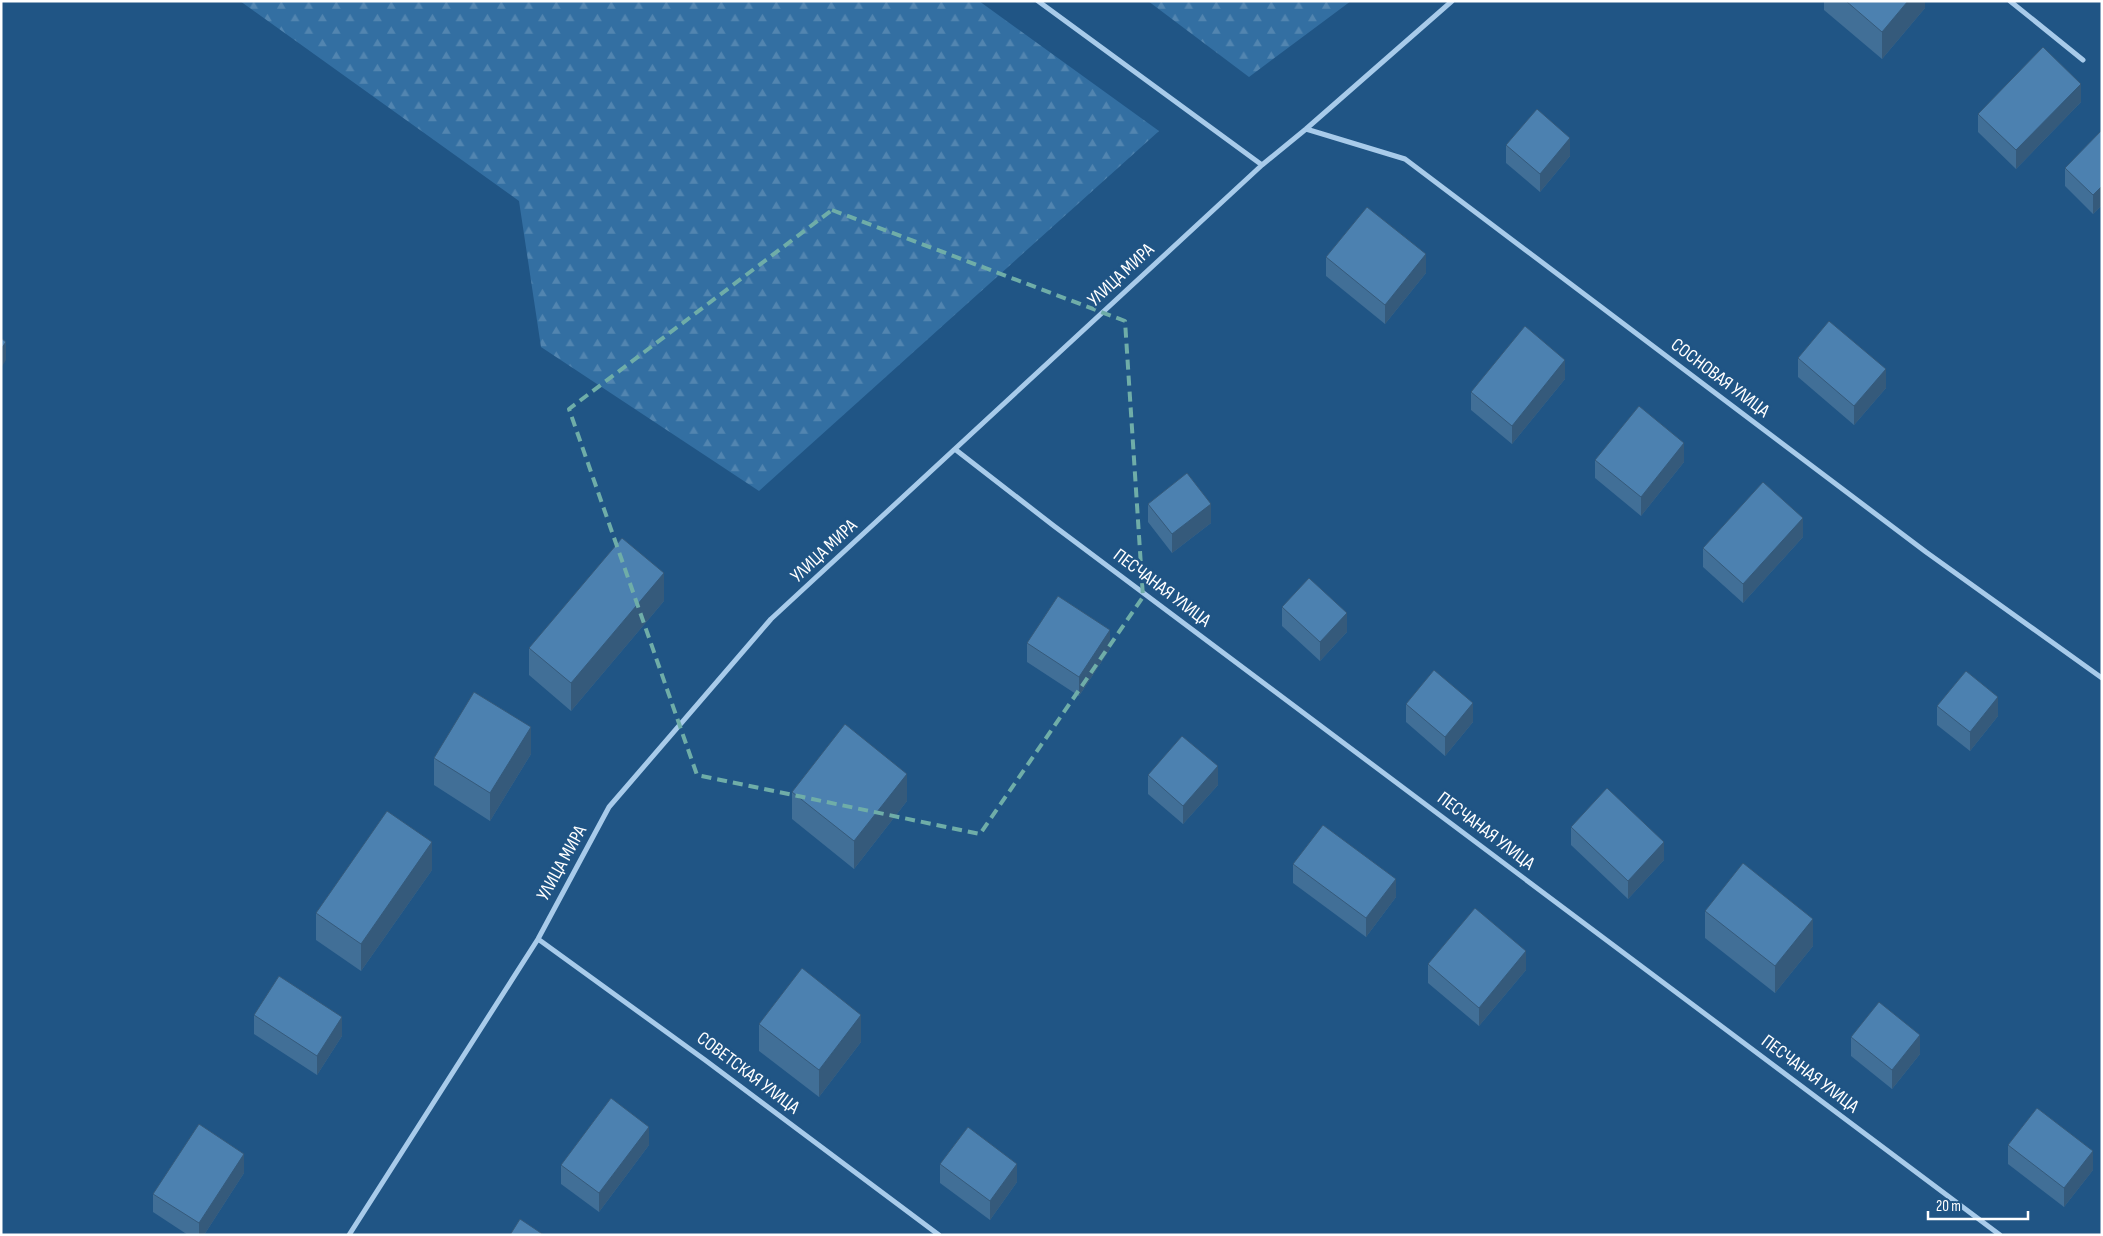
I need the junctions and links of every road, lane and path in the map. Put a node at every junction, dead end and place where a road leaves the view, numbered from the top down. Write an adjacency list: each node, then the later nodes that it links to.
1 (1038, 1): 6 (street)
2 (1452, 1): 5 (street, УЛИЦА МИРА)
3 (2010, 1): 4 (street)
4 (2083, 60)
5 (1306, 129): 6 (street, УЛИЦА МИРА); 8 (street, СОСНОВАЯ УЛИЦА)
6 (1262, 165): 7 (street, УЛИЦА МИРА)
7 (956, 450): 9 (street, УЛИЦА МИРА); 12 (street, ПЕСЧАНАЯ УЛИЦА)
8 (2102, 678)
9 (538, 939): 10 (street, УЛИЦА МИРА); 11 (street, СОВЕТСКАЯ УЛИЦА)
10 (349, 1235)
11 (939, 1235)
12 (2000, 1235)

